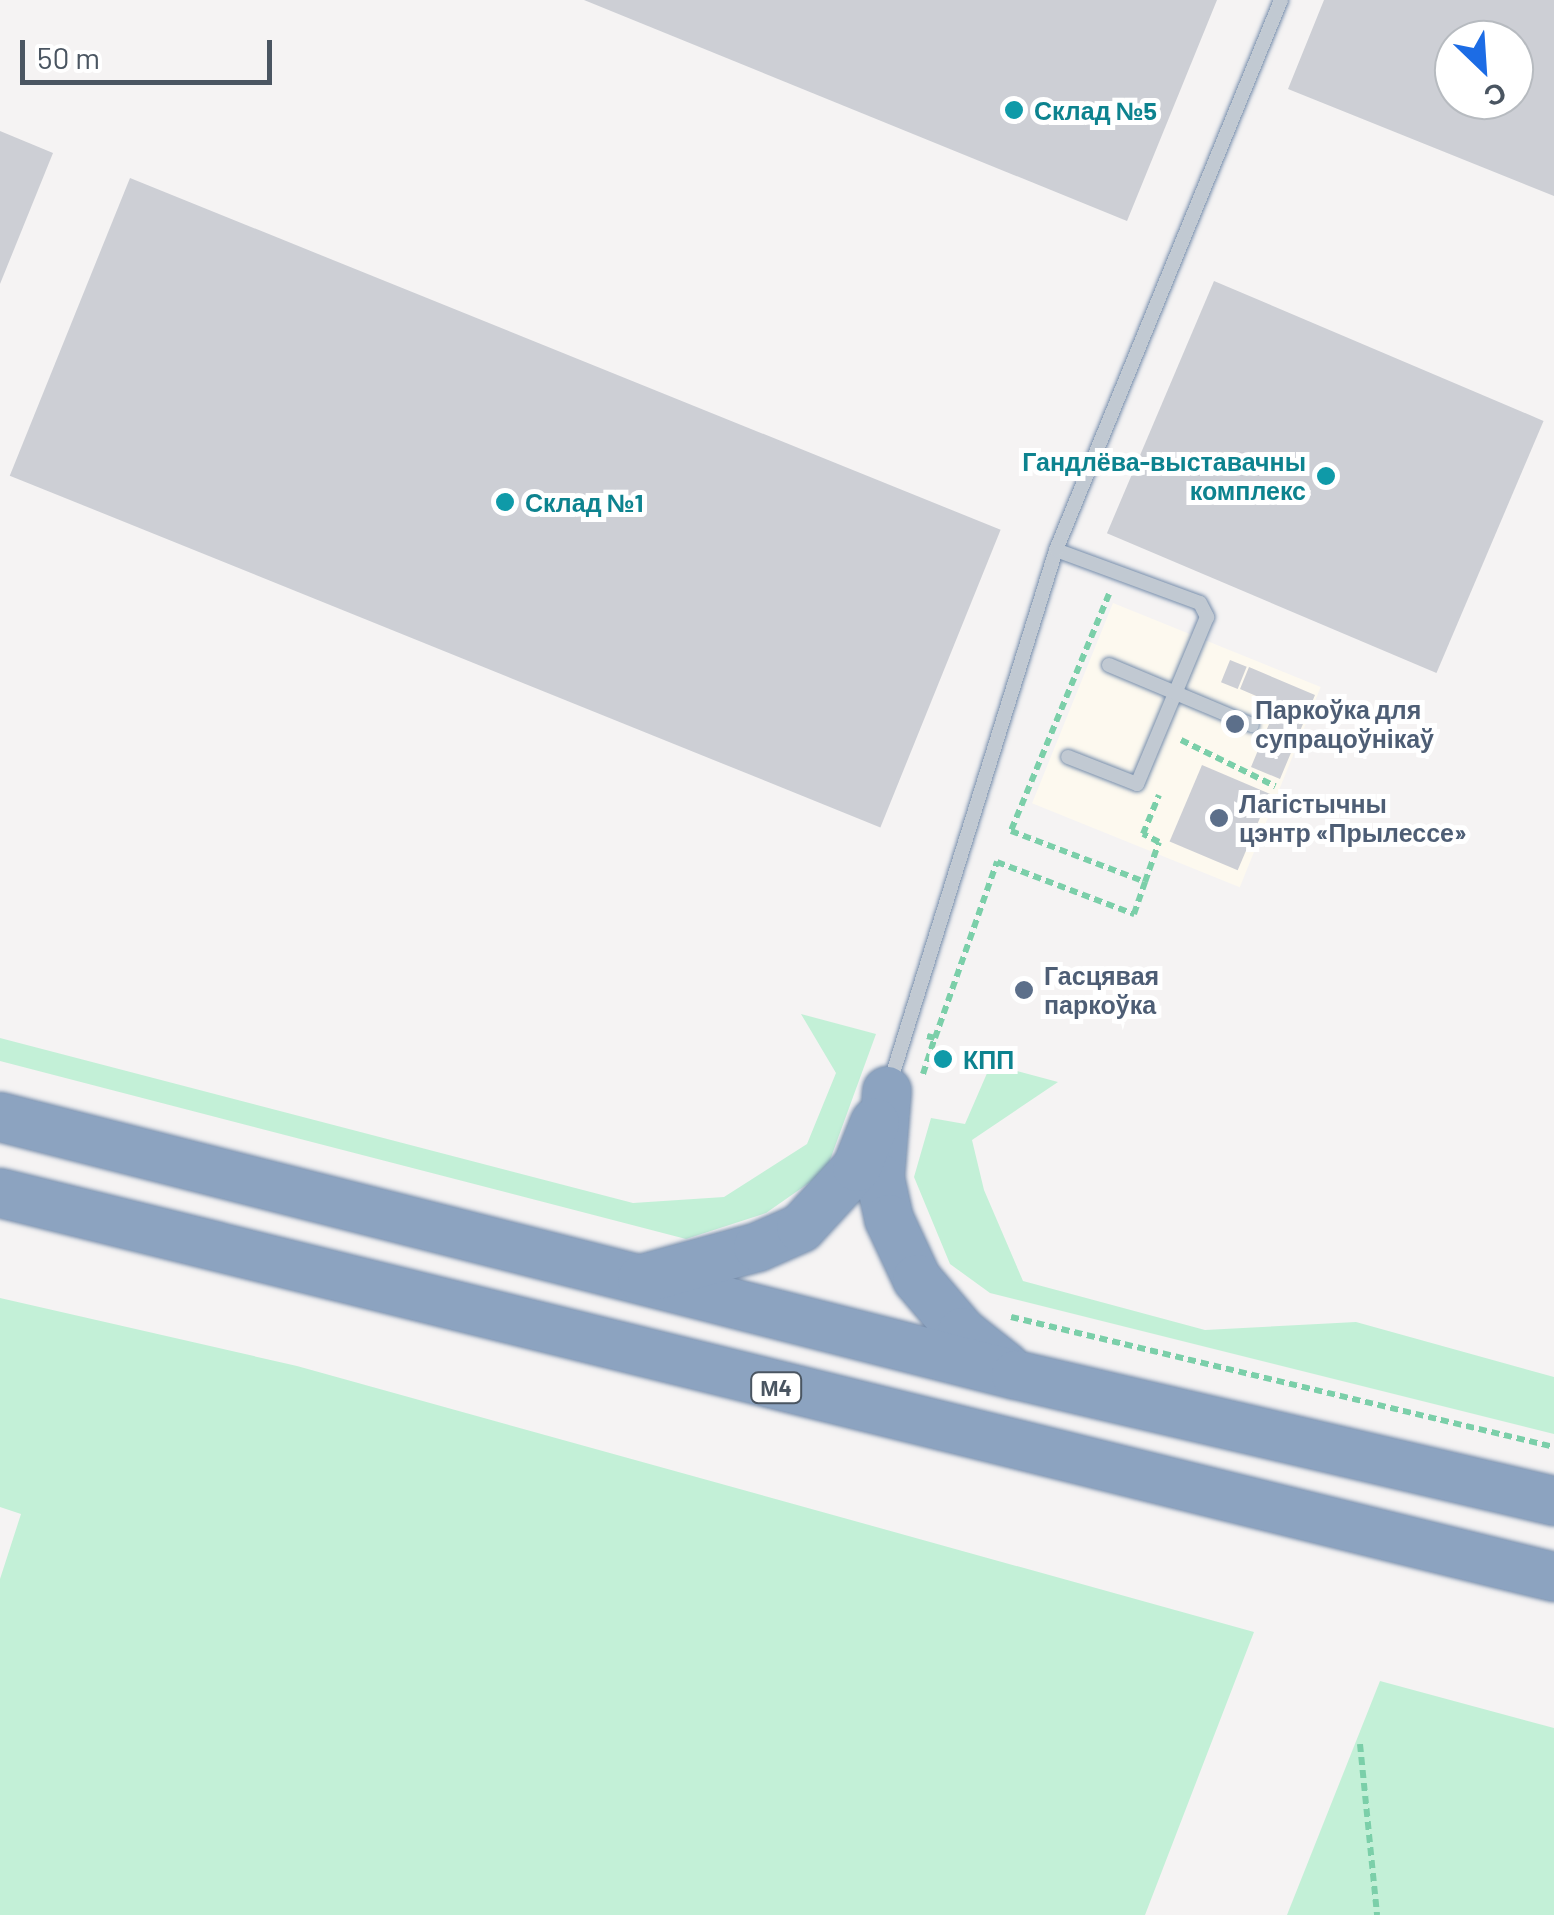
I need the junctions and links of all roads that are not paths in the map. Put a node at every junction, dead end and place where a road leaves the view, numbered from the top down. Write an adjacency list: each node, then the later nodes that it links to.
1 (1281, 0): 2 (lane)
2 (1056, 550): 4 (lane); 7 (lane)
3 (1109, 665): 4 (lane)
4 (1176, 694): 5 (lane); 6 (lane)
5 (1252, 726)
6 (1068, 757)
7 (902, 1093): 10 (highway); 11 (highway)
8 (0, 1117): 10 (highway)
9 (0, 1193): 13 (highway, М4)
10 (642, 1279): 11 (highway)
11 (1016, 1375): 12 (highway)
12 (1554, 1500)
13 (1554, 1577)

